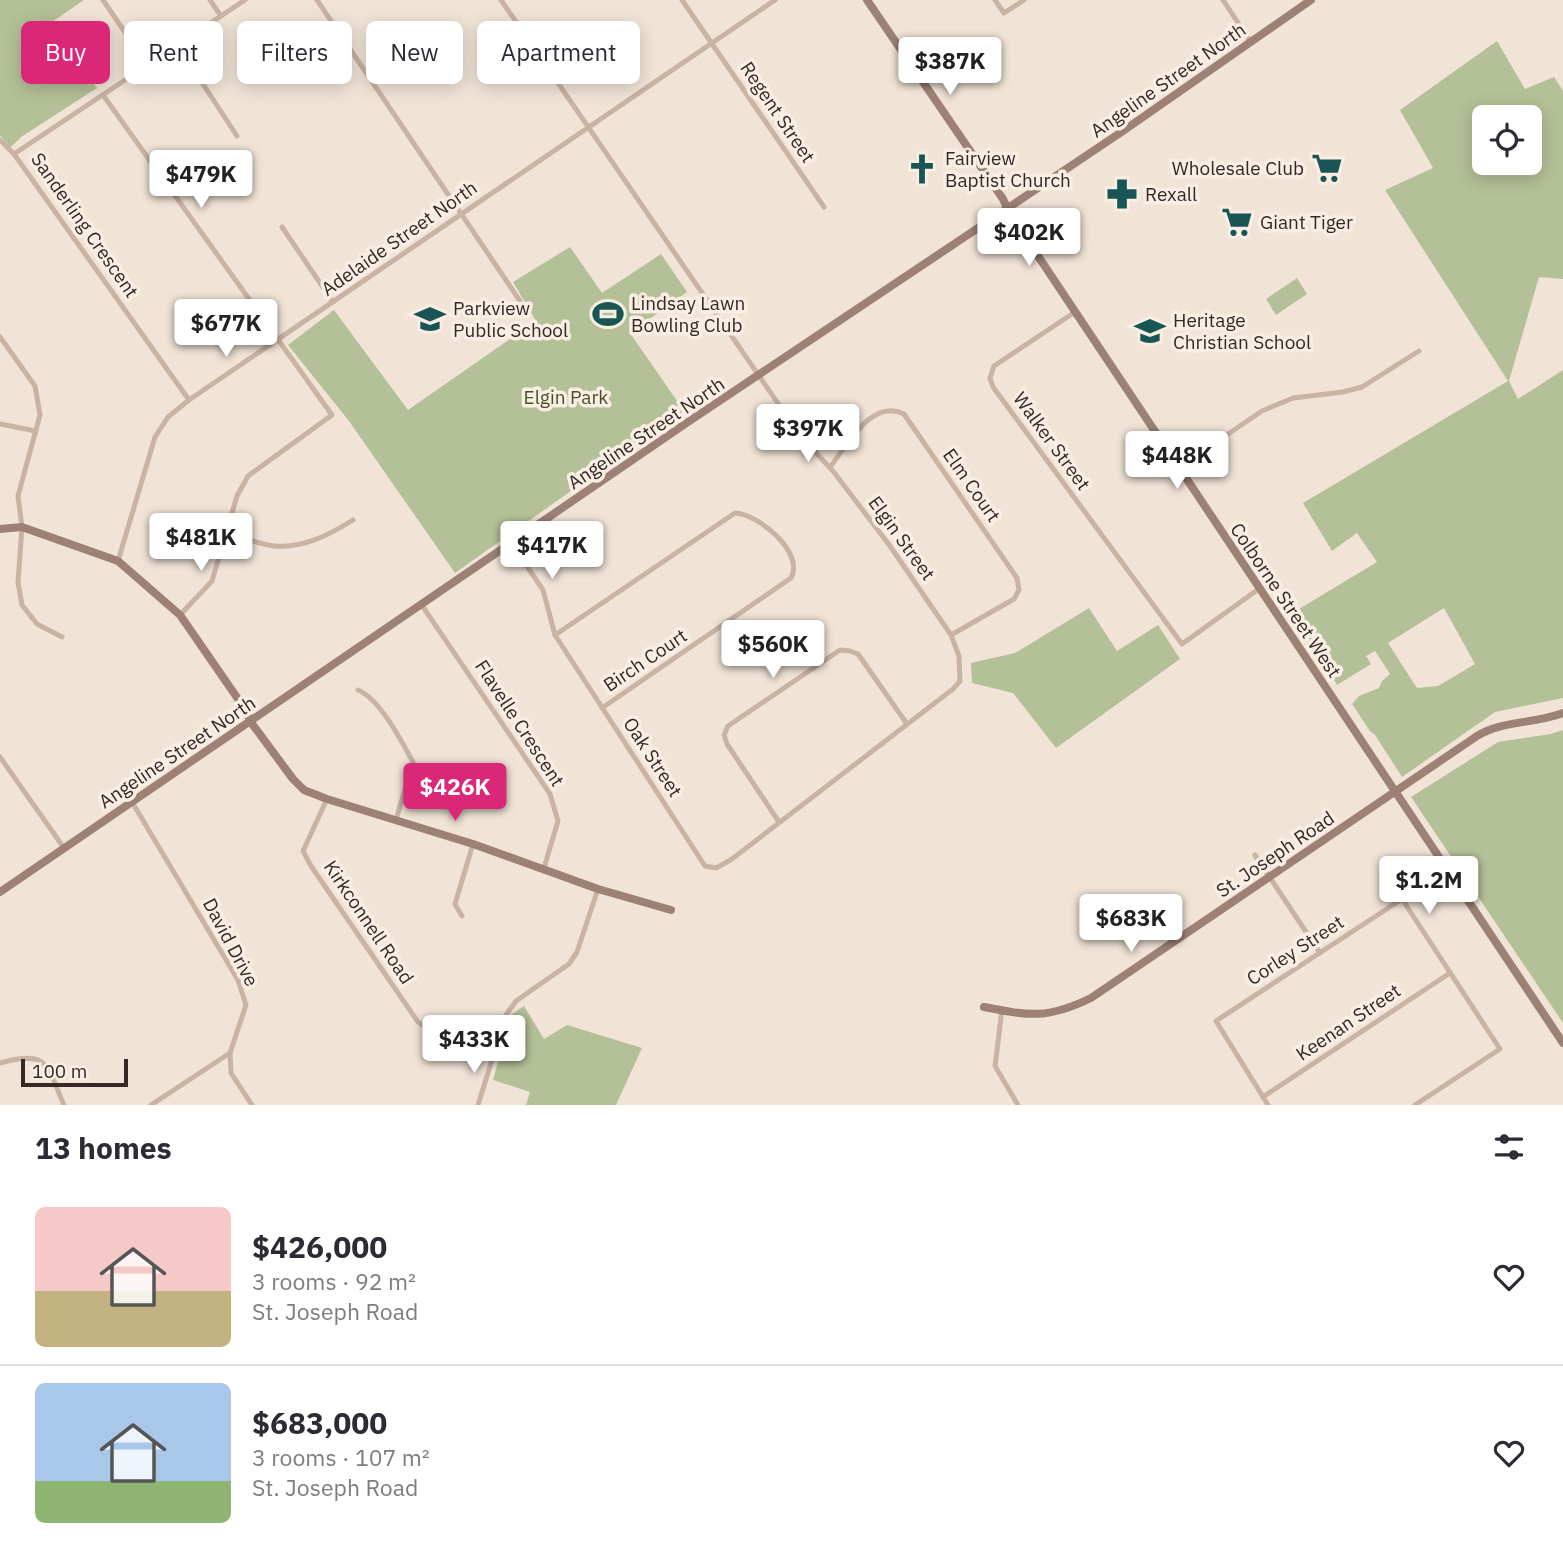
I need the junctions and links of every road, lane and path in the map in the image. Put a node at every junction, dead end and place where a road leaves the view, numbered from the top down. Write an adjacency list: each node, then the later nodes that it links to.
1 (103, 0): 15 (street)
2 (210, 0): 13 (street)
3 (244, 0): 13 (street)
4 (317, 0): 27 (street)
5 (502, 0): 21 (street, Elgin Street)
6 (682, 0): 17 (street, Regent Street)
7 (775, 0): 17 (street, Adelaide Street North)
8 (867, 0): 26 (street, Colborne Street West)
9 (995, 0): 10 (street)
10 (1024, 0)
11 (1223, 0): 16 (street)
12 (1311, 0): 16 (street, Angeline Street North)
13 (221, 16): 14 (street)
14 (214, 21)
15 (124, 31)
16 (1250, 41): 26 (street, Angeline Street North)
17 (712, 44): 21 (street, Adelaide Street North); 25 (street, Regent Street)
18 (124, 81): 20 (street)
19 (203, 84): 22 (street)
20 (103, 95): 24 (street); 33 (street)
21 (588, 127): 27 (street, Adelaide Street North); 35 (street, Elgin Street)
22 (237, 136)
23 (0, 140): 24 (street, Sanderling Crescent)
24 (14, 153): 36 (street, Sanderling Crescent)
25 (824, 207)
26 (1007, 209): 31 (street, Colborne Street West); 35 (street, Angeline Street North)
27 (461, 213): 29 (street, Adelaide Street North); 30 (street)
28 (282, 227): 29 (street)
29 (334, 302): 33 (street, Adelaide Street North)
30 (522, 304)
31 (1075, 312): 40 (street, Colborne Street West); 47 (street, Walker Street)
32 (0, 337): 38 (street)
33 (277, 340): 36 (street, Adelaide Street North); 44 (street)
34 (1419, 351): 40 (street)
35 (759, 376): 39 (street, Elgin Street); 45 (street, Angeline Street North)
36 (189, 400): 46 (street, Adelaide Street North)
37 (0, 424): 38 (street)
38 (36, 431): 42 (street)
39 (830, 467): 51 (street, Elgin Street); 51 (street, Elm Court)
40 (1179, 467): 47 (street, Colborne Street West)
41 (353, 520): 44 (street)
42 (22, 527): 43 (street); 46 (street); 52 (street)
43 (0, 529)
44 (226, 533): 49 (street)
45 (512, 544): 48 (street, Angeline Street North); 50 (street, Oak Street)
46 (118, 561): 49 (street)
47 (1260, 588): 59 (street, Colborne Street West)
48 (421, 604): 56 (street, Angeline Street North); 67 (street, Flavelle Crescent)
49 (180, 615): 56 (street)
50 (555, 635): 54 (street, Oak Street); 54 (street, Birch Court)
51 (951, 635): 57 (street, Elgin Street)
52 (62, 637)
53 (358, 690): 62 (street)
54 (602, 708): 68 (street, Oak Street)
55 (1563, 713): 59 (street, St. Joseph Road)
56 (250, 721): 60 (street); 61 (street, Angeline Street North)
57 (907, 724): 63 (street, Elgin Street); 63 (street)
58 (0, 757): 65 (street)
59 (1395, 791): 69 (street, St. Joseph Road); 78 (street, Colborne Street West)
60 (327, 799): 62 (street); 80 (street, Kirkconnell Road)
61 (132, 802): 65 (street, Angeline Street North); 79 (street, David Drive)
62 (396, 820): 64 (street)
63 (779, 822): 68 (street, Elgin Street)
64 (473, 844): 67 (street); 73 (street)
65 (64, 848): 71 (street, Angeline Street North)
66 (1255, 855): 69 (street)
67 (544, 868): 70 (street)
68 (716, 868)
69 (1269, 877): 74 (street); 77 (street, St. Joseph Road)
70 (598, 889): 72 (street); 80 (street)
71 (0, 892)
72 (671, 910)
73 (461, 916)
74 (1320, 953): 75 (street, Corley Street); 82 (street, Corley Street)
75 (1450, 973): 82 (street, Keenan Street); 89 (street, Corley Street)
76 (984, 1007): 77 (street, St. Joseph Road)
77 (1002, 1010): 87 (street)
78 (1563, 1043)
79 (230, 1053): 84 (street); 85 (street)
80 (495, 1053): 86 (street)
81 (0, 1063): 83 (street)
82 (1263, 1097): 88 (street)
83 (64, 1105)
84 (151, 1105)
85 (251, 1105)
86 (478, 1105)
87 (1018, 1105)
88 (1268, 1105)
89 (1415, 1105)

